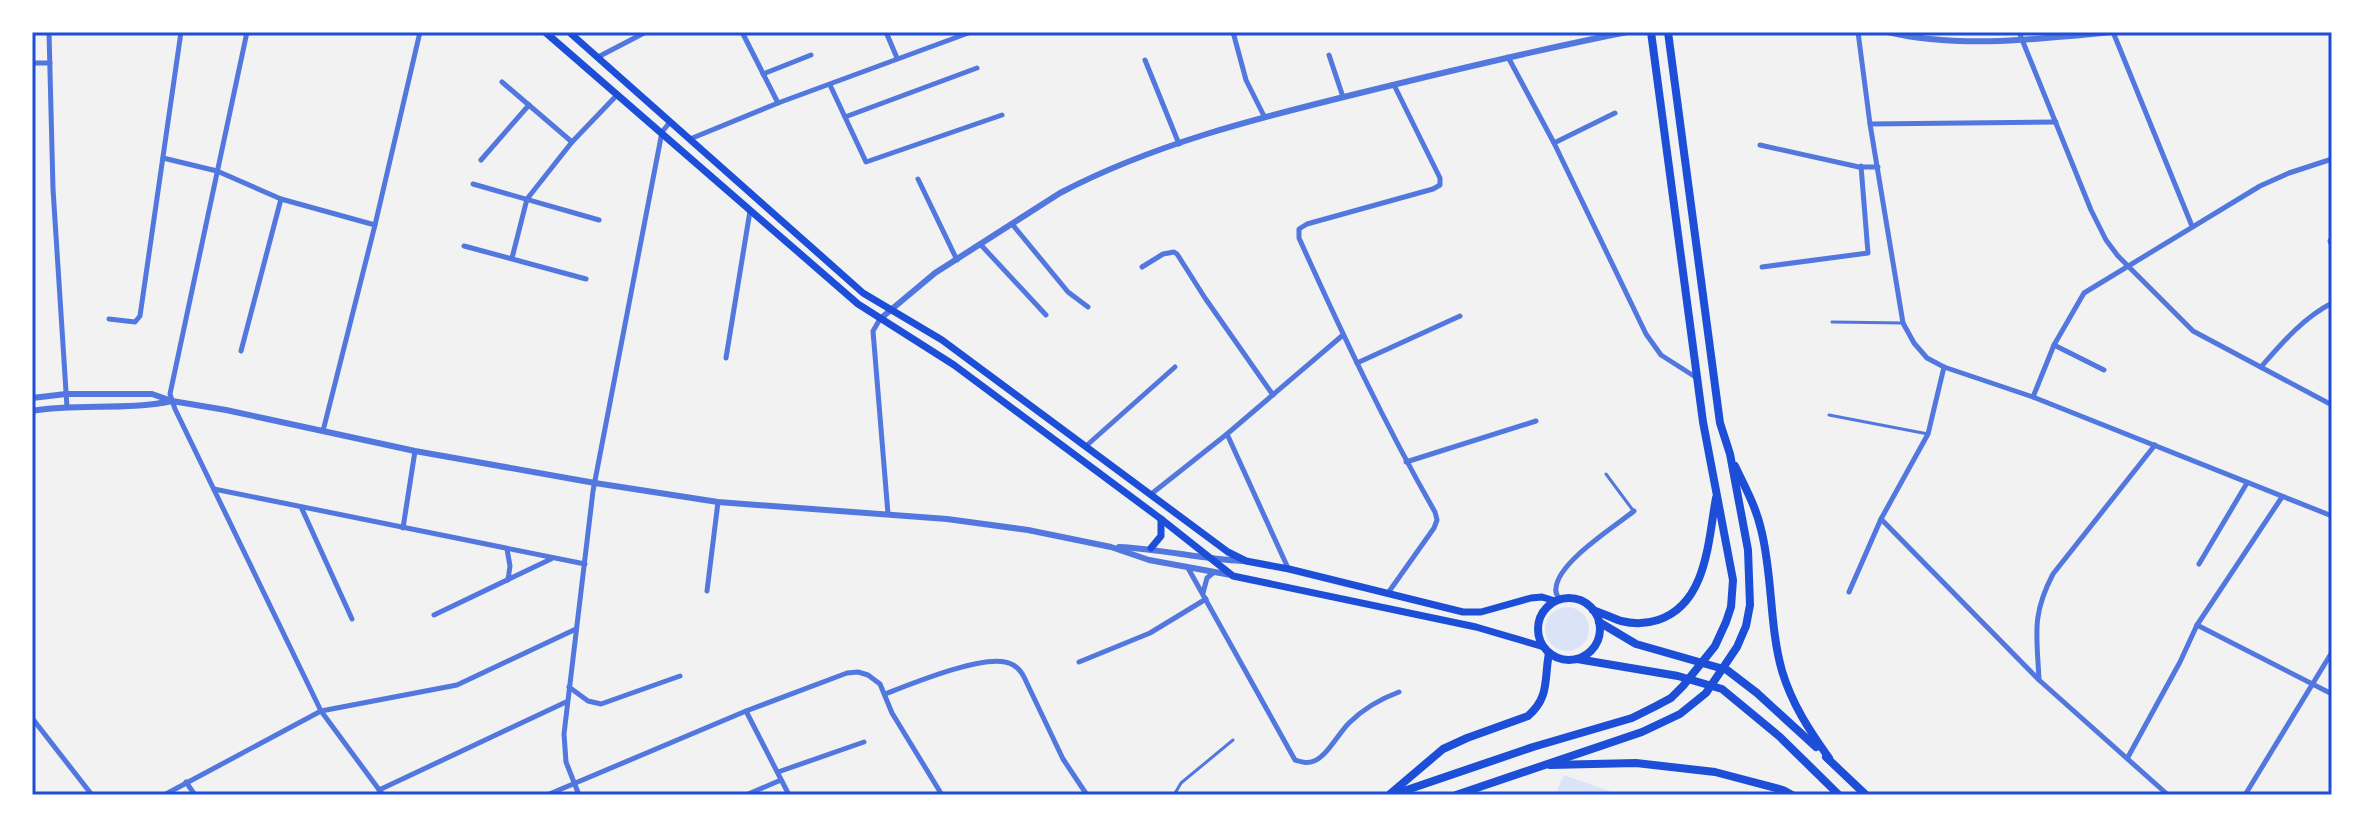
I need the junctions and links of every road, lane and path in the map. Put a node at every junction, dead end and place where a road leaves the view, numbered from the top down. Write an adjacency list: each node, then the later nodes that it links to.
1 (49, 32): 27 (street)
2 (181, 32): 50 (street)
3 (247, 32): 55 (street)
4 (420, 32): 63 (street)
5 (545, 32): 33 (main road)
6 (569, 32): 23 (main road)
7 (646, 32): 23 (street)
8 (742, 32): 29 (street)
9 (886, 32): 24 (street)
10 (971, 32): 24 (street)
11 (1233, 32): 39 (street)
12 (1627, 32): 22 (street)
13 (1651, 32): 93 (main road)
14 (1668, 32): 110 (main road)
15 (1858, 32): 43 (street)
16 (1888, 32): 19 (street)
17 (2019, 32): 19 (street)
18 (2112, 32): 19 (street); 64 (street)
19 (2021, 41): 42 (street)
20 (811, 55): 29 (street)
21 (1329, 55): 34 (street)
22 (1507, 56): 32 (street); 47 (street)
23 (597, 57): 41 (main road)
24 (897, 58): 31 (street)
25 (1145, 60): 48 (street)
26 (32, 63): 27 (street)
27 (50, 63): 94 (street)
28 (977, 68): 40 (street)
29 (763, 74): 35 (street)
30 (502, 82): 36 (street)
31 (830, 85): 35 (street); 40 (street)
32 (1394, 85): 34 (street); 84 (street)
33 (617, 95): 44 (main road); 46 (street)
34 (1343, 97): 39 (street)
35 (778, 103): 45 (street)
36 (529, 105): 46 (street); 52 (street)
37 (1615, 113): 47 (street)
38 (1002, 115): 40 (street)
39 (1264, 116): 48 (street)
40 (845, 117)
41 (671, 122): 44 (street); 45 (main road)
42 (2056, 122): 43 (street); 71 (street)
43 (1870, 124): 54 (street)
44 (662, 132): 60 (main road); 113 (street)
45 (690, 139): 77 (main road)
46 (572, 142): 59 (street)
47 (1554, 143): 93 (street)
48 (1179, 144): 62 (street)
49 (1760, 145): 53 (street)
50 (163, 158): 55 (street); 80 (street)
51 (2332, 159): 64 (street)
52 (481, 160)
53 (1861, 166): 54 (street); 73 (street)
54 (1878, 167): 83 (street)
55 (217, 171): 58 (street); 98 (street)
56 (918, 179): 70 (street)
57 (473, 184): 59 (street)
58 (281, 199): 63 (street); 86 (street)
59 (527, 199): 61 (street); 69 (street)
60 (750, 211): 81 (main road); 87 (street)
61 (599, 220)
62 (1012, 224): 66 (street); 76 (street)
63 (375, 225): 104 (street)
64 (2192, 226): 71 (street)
65 (2332, 238): 68 (street)
66 (981, 245): 70 (street); 78 (street)
67 (464, 246): 69 (street)
68 (2332, 246)
69 (512, 258): 74 (street)
70 (957, 260): 77 (street)
71 (2127, 266): 85 (street); 91 (street)
72 (1142, 267): 95 (street)
73 (1762, 267)
74 (586, 279)
75 (2332, 303): 91 (street)
76 (1088, 307)
77 (889, 309): 81 (street); 108 (main road)
78 (1046, 315)
79 (1460, 316): 88 (street)
80 (109, 319)
81 (880, 319): 122 (street); 124 (main road)
82 (1832, 322): 83 (lane)
83 (1903, 323): 90 (street)
84 (1343, 335): 88 (street); 95 (street)
85 (2054, 345): 92 (street); 96 (street)
86 (241, 351)
87 (726, 358)
88 (1357, 363): 111 (street)
89 (1175, 367): 108 (street)
90 (1944, 367): 96 (street); 106 (street)
91 (2261, 367): 99 (street)
92 (2104, 370)
93 (1697, 378): 116 (main road)
94 (66, 394): 97 (street); 98 (street); 100 (street)
95 (1273, 395): 105 (street)
96 (2033, 397): 107 (street)
97 (32, 398)
98 (172, 401): 100 (street); 104 (street); 115 (street)
99 (2332, 405)
100 (67, 407): 101 (street)
101 (32, 411)
102 (1829, 415): 106 (lane)
103 (1536, 421): 111 (street)
104 (323, 431): 109 (street)
105 (1227, 434): 117 (street); 136 (street)
106 (1928, 434): 125 (street)
107 (2155, 445): 114 (street); 156 (street)
108 (1085, 447): 117 (main road)
109 (415, 451): 113 (street); 126 (street)
110 (1730, 454): 169 (main road); 170 (main road)
111 (1406, 462): 142 (street)
112 (1606, 474): 121 (lane)
113 (595, 483): 119 (street); 133 (street)
114 (2247, 483): 118 (street); 134 (street)
115 (214, 489): 120 (street); 163 (street)
116 (1717, 493): 145 (main road); 186 (main road)
117 (1150, 495): 132 (main road)
118 (2282, 497): 123 (street); 149 (street)
119 (718, 502): 122 (street); 140 (street)
120 (301, 508): 126 (street); 147 (street)
121 (1634, 511): 144 (street)
122 (888, 514): 127 (street)
123 (2332, 516)
124 (1161, 519): 128 (main road); 131 (main road)
125 (1881, 519): 141 (street); 156 (street)
126 (403, 528): 129 (street)
127 (1111, 547): 128 (street); 135 (street)
128 (1151, 548): 131 (street)
129 (507, 549): 130 (street); 139 (street)
130 (552, 559): 133 (street); 139 (street)
131 (1213, 560): 132 (street); 138 (main road)
132 (1246, 561): 136 (main road)
133 (585, 564): 150 (street)
134 (2199, 564)
135 (1188, 568): 137 (street); 143 (street)
136 (1289, 569): 142 (main road)
137 (1213, 573): 138 (street); 143 (street)
138 (1233, 576): 151 (main road)
139 (508, 580): 146 (street)
140 (707, 591)
141 (1849, 592)
142 (1387, 594): 144 (main road)
143 (1205, 597): 154 (street); 159 (street)
144 (1557, 600): 145 (main road); 151 (main road)
145 (1593, 610): 148 (main road)
146 (434, 615)
147 (352, 619)
148 (1599, 622): 153 (main road); 169 (main road)
149 (2197, 625): 157 (street); 168 (street)
150 (577, 629): 158 (street); 163 (street)
151 (1547, 650): 153 (main road); 186 (main road)
152 (2332, 652): 157 (street)
153 (1577, 659): 189 (main road)
154 (1079, 662)
155 (680, 676): 158 (street)
156 (2039, 680): 168 (street)
157 (2312, 684): 161 (street); 192 (street)
158 (569, 687): 162 (street)
159 (1399, 692)
160 (885, 694): 164 (street); 183 (street); 184 (street)
161 (2332, 694)
162 (567, 702): 174 (street); 175 (street)
163 (321, 711): 173 (street); 175 (street)
164 (746, 711): 171 (street); 174 (street)
165 (32, 718): 176 (street)
166 (1233, 740): 185 (lane)
167 (864, 742): 171 (street)
168 (2128, 757): 191 (street)
169 (1829, 758): 190 (main road)
170 (1541, 765): 187 (main road); 188 (main road)
171 (778, 772): 172 (street)
172 (781, 780): 181 (street); 182 (street)
173 (186, 782): 177 (street); 178 (street)
174 (574, 784): 179 (street); 180 (street)
175 (381, 792)
176 (92, 795)
177 (164, 795)
178 (195, 795)
179 (547, 795)
180 (579, 795)
181 (746, 795)
182 (789, 795)
183 (942, 795)
184 (1087, 795)
185 (1174, 795)
186 (1390, 795)
187 (1456, 795)
188 (1792, 795)
189 (1839, 795)
190 (1866, 795)
191 (2168, 795)
192 (2245, 795)

